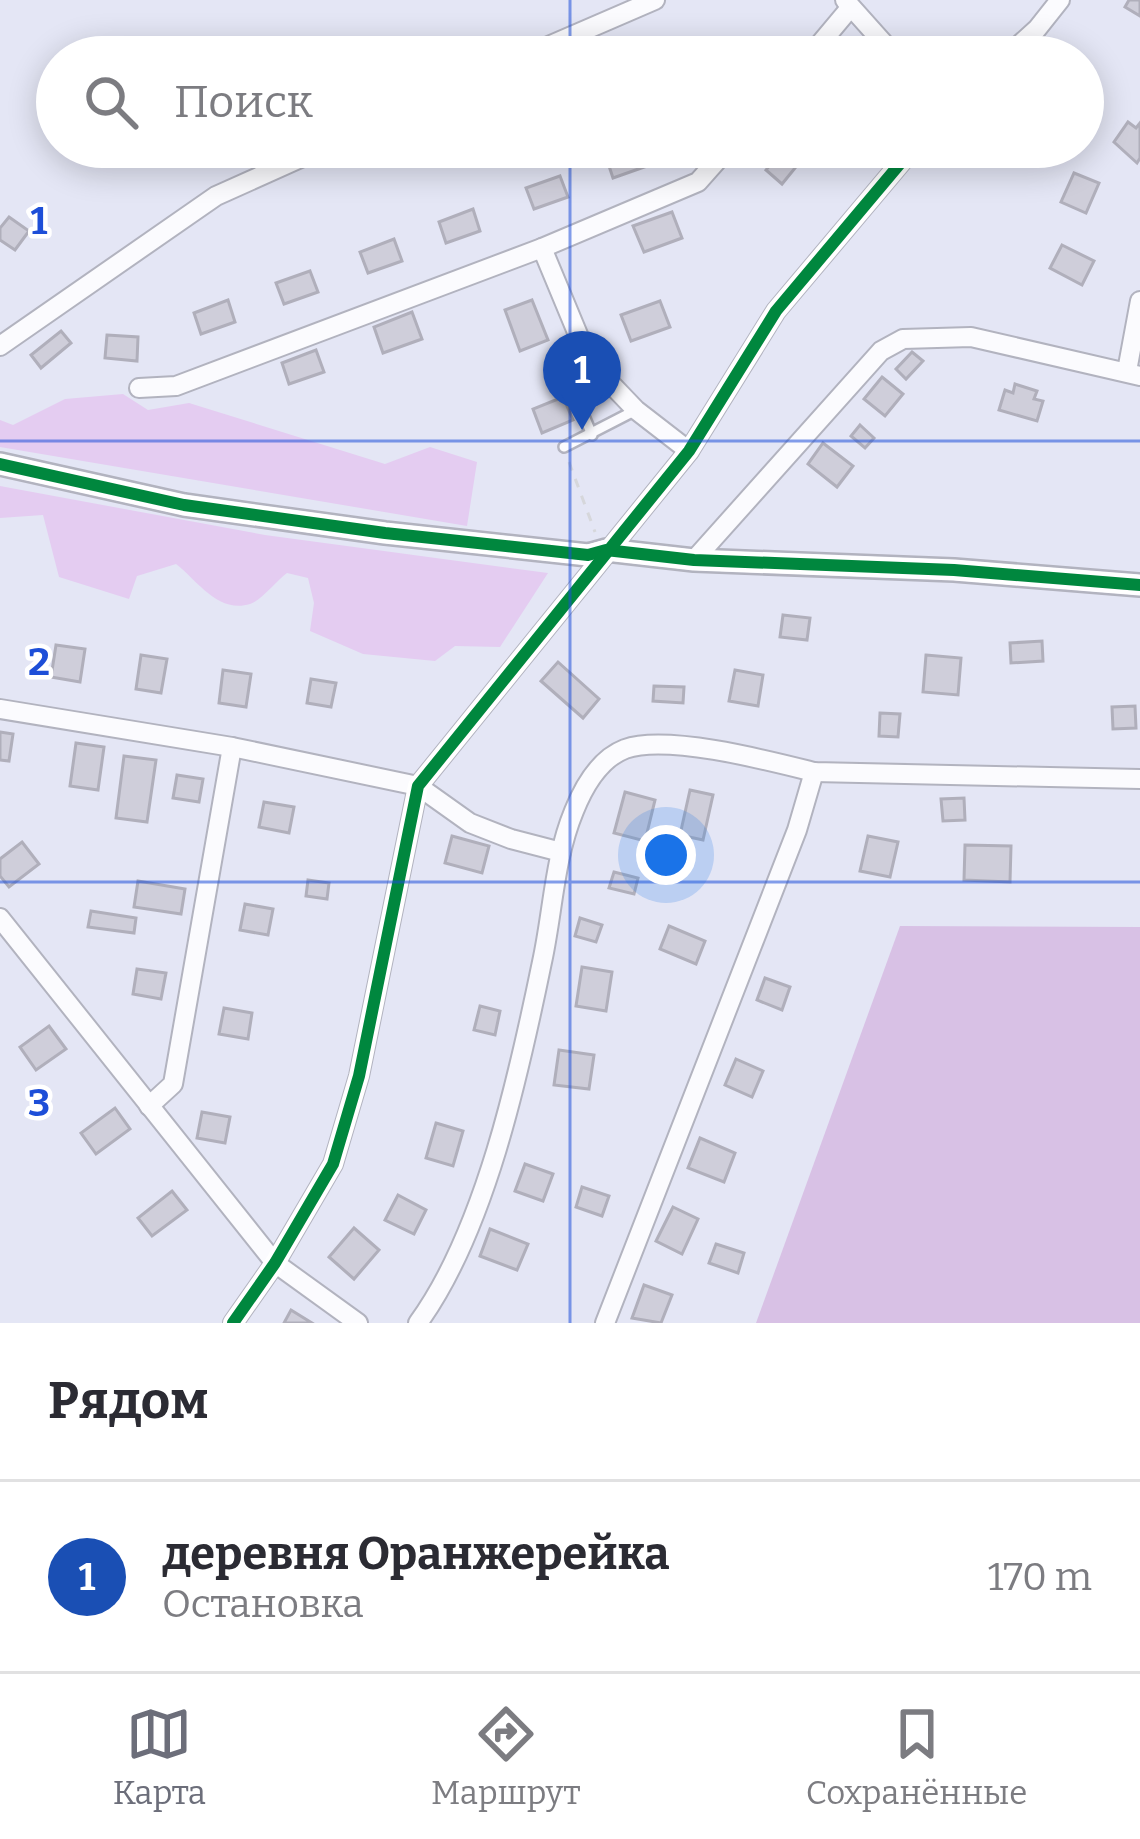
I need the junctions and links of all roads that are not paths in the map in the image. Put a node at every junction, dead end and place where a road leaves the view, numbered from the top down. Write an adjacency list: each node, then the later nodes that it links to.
1 (655, 0): 4 (street)
2 (1060, 0): 7 (street)
3 (848, 4): 5 (street); 6 (street)
4 (572, 36)
5 (824, 36)
6 (877, 36)
7 (1029, 36)
8 (278, 168): 13 (street)
9 (710, 168): 11 (street)
10 (896, 168): 20 (street)
11 (542, 248): 15 (street); 17 (street)
12 (1140, 301): 14 (street)
13 (0, 346)
14 (1134, 374): 23 (street)
15 (139, 388)
16 (576, 397): 18 (lane)
17 (636, 410): 18 (lane); 20 (street)
18 (592, 435): 19 (lane)
19 (563, 447)
20 (689, 451): 22 (street)
21 (0, 464): 22 (street)
22 (606, 550): 23 (street); 29 (street)
23 (694, 560): 24 (street)
24 (1140, 585)
25 (0, 709): 26 (street)
26 (232, 747): 29 (street); 32 (street)
27 (814, 772): 28 (street); 30 (street); 37 (street)
28 (1140, 779)
29 (418, 786): 30 (street); 33 (street)
30 (561, 852): 36 (street)
31 (0, 918): 32 (street)
32 (149, 1106): 33 (street)
33 (275, 1263): 34 (street); 35 (street)
34 (233, 1323)
35 (358, 1323)
36 (418, 1323)
37 (604, 1323)

